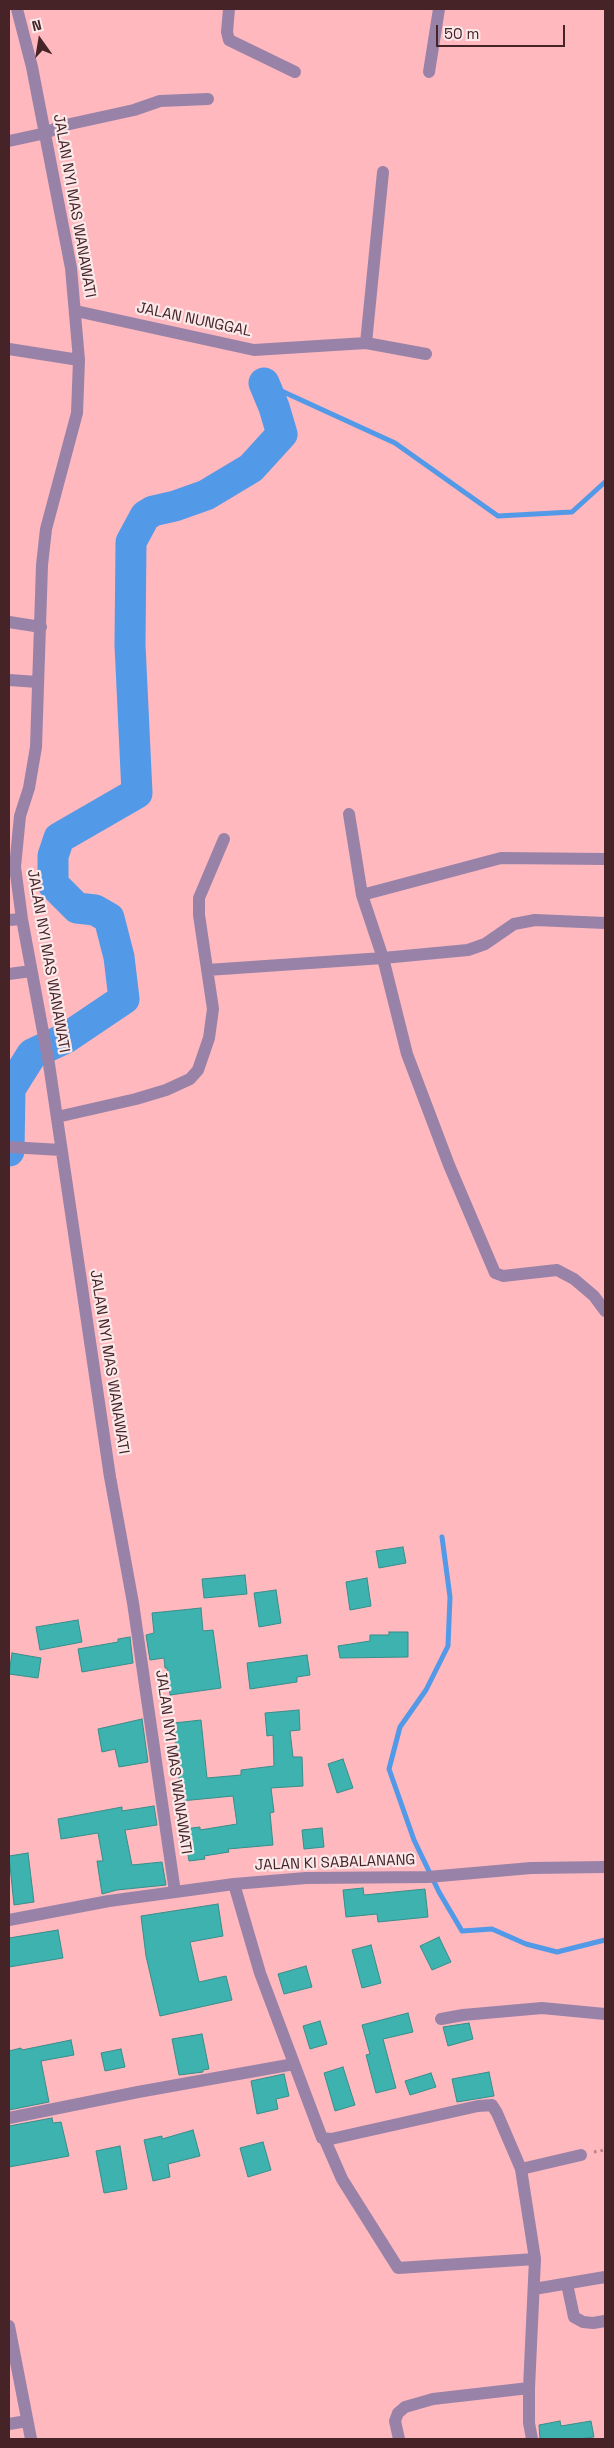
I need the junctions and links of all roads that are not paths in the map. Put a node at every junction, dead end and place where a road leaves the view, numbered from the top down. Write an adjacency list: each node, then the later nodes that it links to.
1 (17, 9): 7 (street, JALAN NYI MAS WANAWATI)
2 (230, 9): 4 (street)
3 (439, 9): 5 (street)
4 (295, 72)
5 (429, 72)
6 (208, 99): 7 (street)
7 (46, 133): 8 (street); 10 (street, JALAN NYI MAS WANAWATI)
8 (9, 141)
9 (383, 172): 11 (street)
10 (76, 311): 11 (street, JALAN NUNGGAL); 14 (street, JALAN NYI MAS WANAWATI)
11 (366, 343): 13 (street, JALAN NUNGGAL)
12 (9, 349): 14 (street)
13 (426, 354)
14 (78, 360): 16 (street, JALAN NYI MAS WANAWATI)
15 (9, 622): 16 (street)
16 (41, 627): 18 (street, JALAN NYI MAS WANAWATI)
17 (9, 680): 18 (street)
18 (38, 682): 23 (street, JALAN NYI MAS WANAWATI)
19 (349, 814): 22 (street)
20 (224, 839): 28 (street)
21 (605, 859): 22 (street)
22 (362, 895): 26 (street)
23 (22, 919): 24 (street); 27 (street, JALAN NYI MAS WANAWATI)
24 (9, 920)
25 (605, 923): 26 (street)
26 (383, 958): 28 (street); 33 (street)
27 (31, 970): 29 (street); 30 (street, JALAN NYI MAS WANAWATI)
28 (207, 970): 30 (street)
29 (9, 974)
30 (57, 1117): 32 (street, JALAN NYI MAS WANAWATI)
31 (15, 1148): 32 (street)
32 (60, 1150): 36 (street, JALAN NYI MAS WANAWATI)
33 (605, 1312)
34 (605, 1867): 35 (street, JALAN KI SABALANANG)
35 (234, 1884): 36 (street, JALAN KI SABALANANG); 40 (street)
36 (175, 1892): 37 (street, JALAN KI SABALANANG)
37 (9, 1920)
38 (605, 2014): 39 (street)
39 (441, 2019)
40 (294, 2064): 41 (street); 42 (street)
41 (9, 2118)
42 (325, 2140): 44 (street); 45 (street)
43 (581, 2155): 44 (street)
44 (521, 2169): 45 (street)
45 (535, 2259): 48 (street)
46 (605, 2277): 47 (street)
47 (567, 2284): 48 (street); 49 (street)
48 (534, 2289): 51 (street)
49 (605, 2321)
50 (9, 2326): 52 (street)
51 (529, 2388): 55 (street); 56 (street)
52 (27, 2421): 53 (street); 54 (street)
53 (9, 2424)
54 (30, 2439)
55 (399, 2439)
56 (532, 2439)

